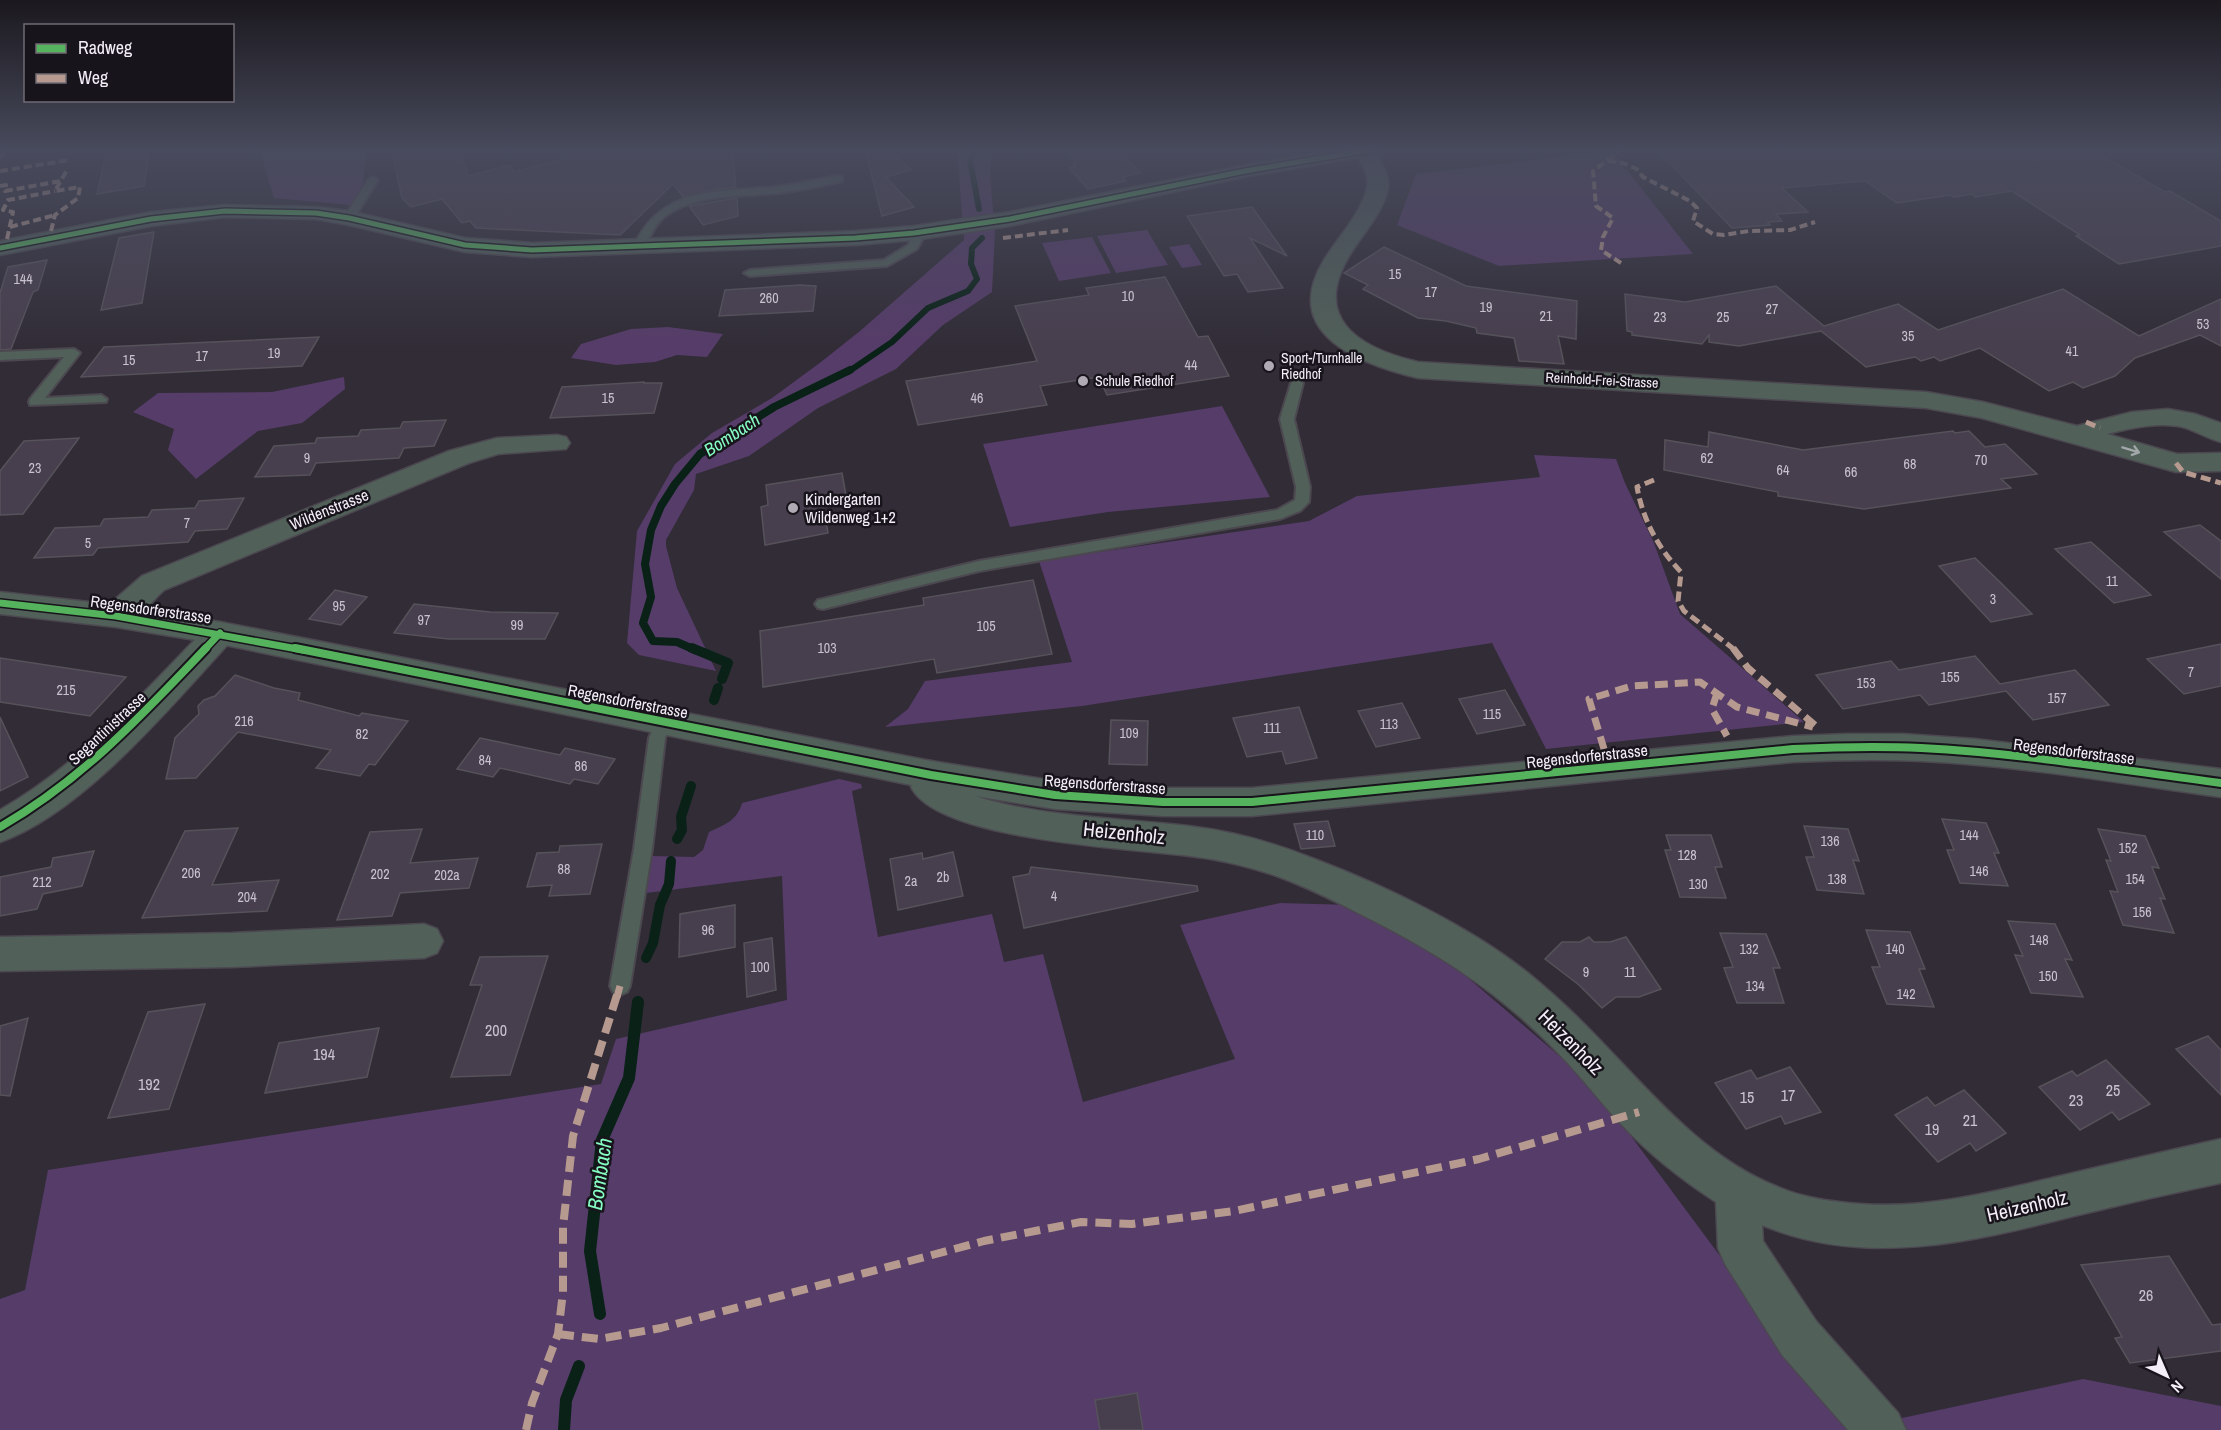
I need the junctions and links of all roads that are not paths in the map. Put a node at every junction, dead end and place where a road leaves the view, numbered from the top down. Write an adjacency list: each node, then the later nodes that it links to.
1 (181, 216): 9 (street)
2 (331, 216): 6 (street)
3 (659, 216): 8 (lane)
4 (1026, 216): 7 (street)
5 (1363, 216): 14 (street, Reinhold-Frei-Strasse)
6 (349, 218): 8 (street)
7 (914, 233): 8 (street); 10 (lane)
8 (640, 246)
9 (0, 248)
10 (750, 273)
11 (0, 356): 13 (lane)
12 (1297, 382): 19 (lane)
13 (102, 399)
14 (2077, 434): 15 (street, Reinhold-Frei-Strasse); 17 (street, Reinhold-Frei-Strasse, one-way to 17)
15 (2221, 434)
16 (557, 443): 20 (street, Wildenstrasse)
17 (2221, 462)
18 (0, 603): 20 (street, Regensdorferstrasse)
19 (823, 604)
20 (117, 616): 21 (street, Regensdorferstrasse)
21 (220, 633): 22 (street, Regensdorferstrasse); 25 (street, Segantinistrasse)
22 (664, 722): 23 (street, Regensdorferstrasse); 28 (lane)
23 (931, 776): 24 (street, Regensdorferstrasse); 30 (street, Heizenholz)
24 (2221, 783)
25 (0, 827)
26 (424, 941): 27 (street)
27 (0, 954)
28 (620, 986)
29 (2221, 1161): 30 (street, Heizenholz)
30 (1737, 1190): 31 (street)
31 (1881, 1430)

